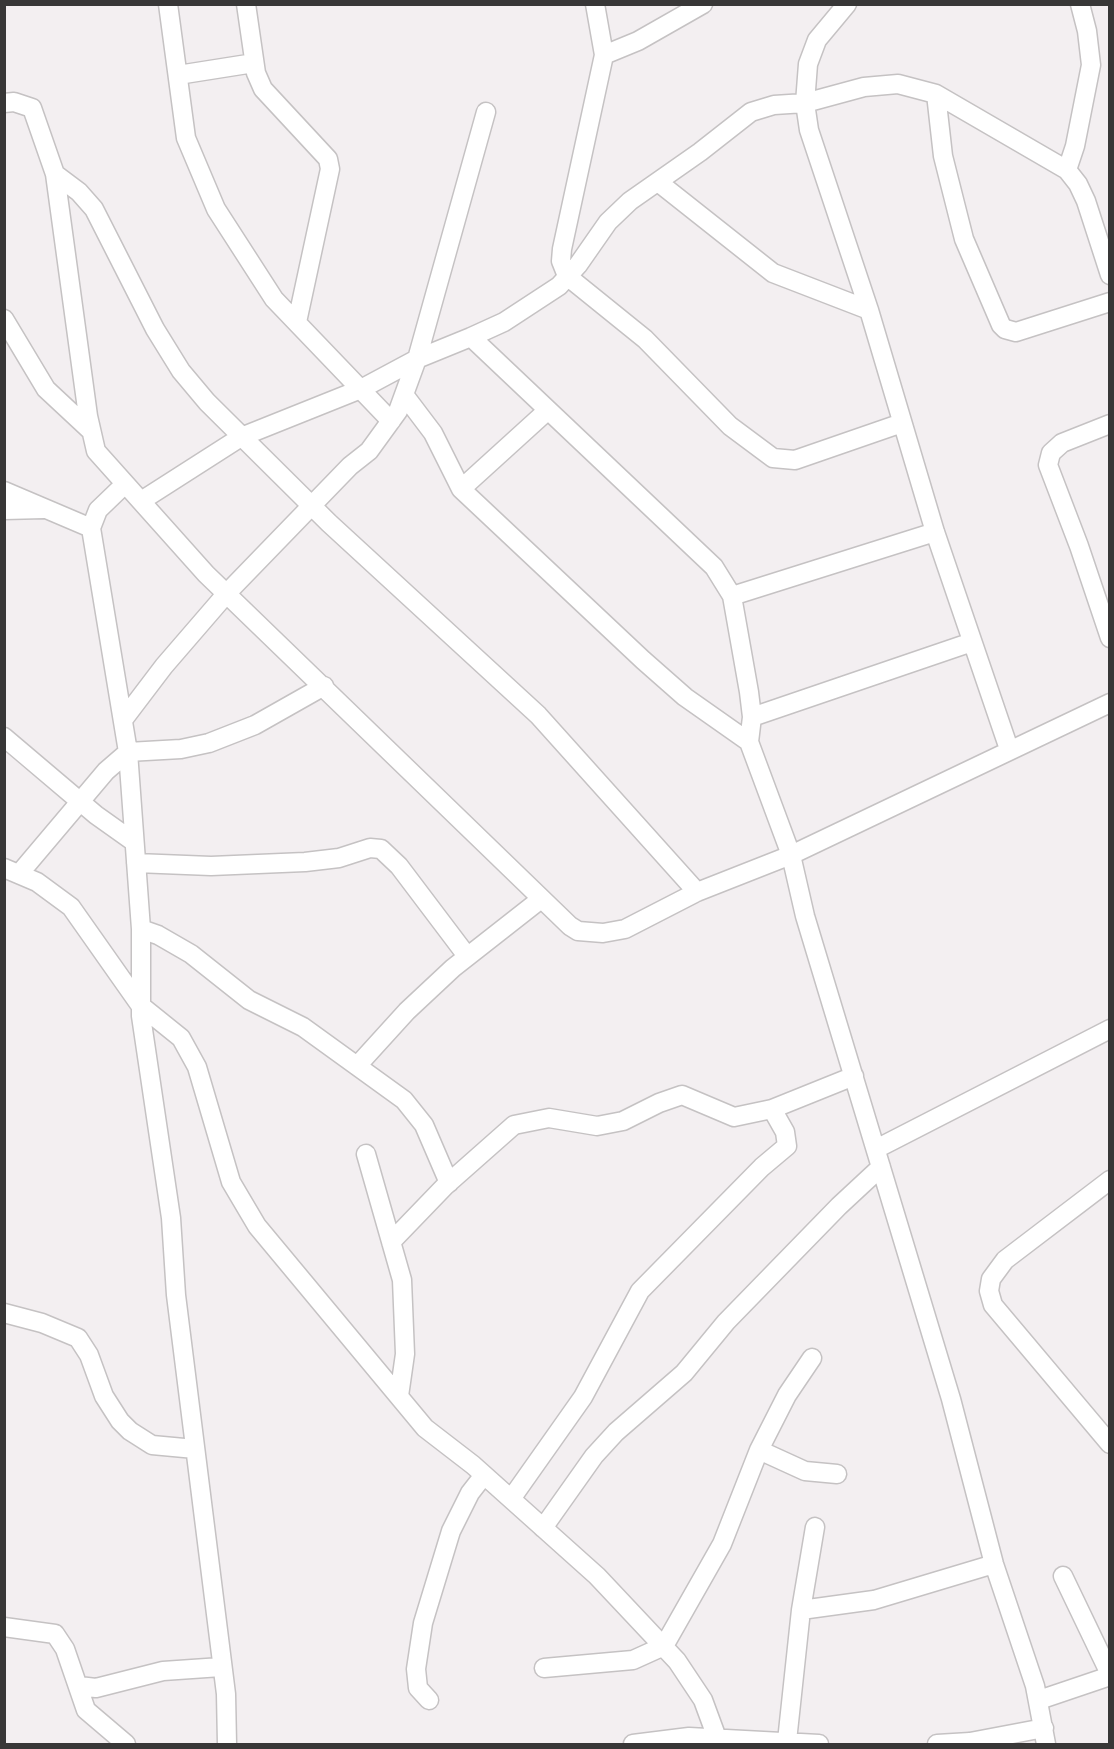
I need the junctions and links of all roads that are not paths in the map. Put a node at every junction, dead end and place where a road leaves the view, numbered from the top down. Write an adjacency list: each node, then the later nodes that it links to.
1 (168, 4): 9 (street)
2 (246, 4): 8 (street)
3 (595, 4): 7 (street)
4 (703, 4): 7 (street)
5 (847, 4): 12 (street)
6 (1080, 4): 14 (street)
7 (604, 55): 18 (street)
8 (254, 63): 9 (street); 22 (street)
9 (178, 75): 22 (street)
10 (936, 94): 12 (street); 14 (street); 19 (street)
11 (4, 103): 15 (street)
12 (806, 103): 16 (street); 20 (street)
13 (486, 112): 24 (street)
14 (1067, 170): 17 (street)
15 (55, 174): 31 (street); 32 (street)
16 (658, 182): 18 (street); 20 (street)
17 (1110, 275)
18 (567, 276): 23 (street); 29 (street)
19 (1110, 302)
20 (869, 310): 29 (street)
21 (4, 319): 31 (street)
22 (297, 322): 25 (street)
23 (471, 337): 24 (street); 27 (street)
24 (417, 359): 25 (street); 26 (street)
25 (361, 389): 28 (street); 32 (street)
26 (405, 396): 28 (street); 34 (street)
27 (548, 410): 34 (street); 43 (street)
28 (391, 421): 37 (street)
29 (902, 423): 41 (street)
30 (1110, 424): 44 (street)
31 (90, 430): 33 (street)
32 (241, 436): 36 (street); 37 (street)
33 (125, 484): 36 (street); 40 (street)
34 (461, 489): 51 (street)
35 (4, 491): 38 (street)
36 (141, 501): 42 (street)
37 (313, 506): 42 (street); 59 (street)
38 (46, 508): 39 (street); 40 (street)
39 (4, 510)
40 (91, 528): 49 (street)
41 (935, 532): 43 (street); 45 (street)
42 (227, 593): 46 (street); 49 (street)
43 (732, 596): 48 (street)
44 (1110, 638)
45 (972, 642): 48 (street); 52 (street)
46 (324, 687): 53 (street); 60 (street)
47 (1110, 703): 52 (street)
48 (752, 717): 51 (street)
49 (123, 720): 53 (street)
50 (4, 737): 54 (street)
51 (748, 742): 56 (street)
52 (1009, 749): 56 (street)
53 (128, 752): 54 (street); 55 (street)
54 (80, 801): 55 (street); 58 (street)
55 (134, 842): 57 (street)
56 (791, 855): 59 (street); 66 (street)
57 (136, 863): 61 (street); 62 (street)
58 (12, 871): 63 (street)
59 (697, 892): 60 (street)
60 (541, 899): 62 (street)
61 (141, 929): 63 (street); 65 (street)
62 (467, 956): 65 (street)
63 (140, 1005): 76 (street); 78 (street)
64 (1110, 1029): 68 (street)
65 (357, 1066): 72 (street)
66 (854, 1076): 67 (street); 68 (street)
67 (772, 1108): 72 (street); 82 (street)
68 (876, 1149): 70 (street)
69 (366, 1155): 73 (street)
70 (882, 1167): 84 (street); 85 (street)
71 (1110, 1180): 77 (street)
72 (448, 1183): 73 (street)
73 (391, 1242): 76 (street)
74 (4, 1313): 78 (street)
75 (812, 1358): 79 (street)
76 (399, 1396): 81 (street)
77 (1110, 1444)
78 (195, 1449): 90 (street)
79 (759, 1450): 80 (street); 89 (street)
80 (837, 1474)
81 (484, 1475): 82 (street); 94 (street)
82 (511, 1499): 84 (street)
83 (815, 1527): 87 (street)
84 (543, 1528): 89 (street)
85 (994, 1564): 87 (street); 95 (street)
86 (1063, 1576): 92 (street)
87 (801, 1610): 98 (street)
88 (4, 1627): 93 (street)
89 (663, 1646): 91 (street); 97 (street)
90 (221, 1667): 93 (street); 102 (street)
91 (544, 1668)
92 (1110, 1675): 95 (street)
93 (79, 1686): 101 (street)
94 (429, 1700)
95 (1039, 1700): 96 (street)
96 (1045, 1736): 100 (street)
97 (717, 1737): 99 (street); 103 (street)
98 (787, 1741): 99 (street); 104 (street)
99 (755, 1742)
100 (970, 1743): 105 (street)
101 (126, 1744)
102 (227, 1744)
103 (633, 1744)
104 (819, 1744)
105 (937, 1744)

